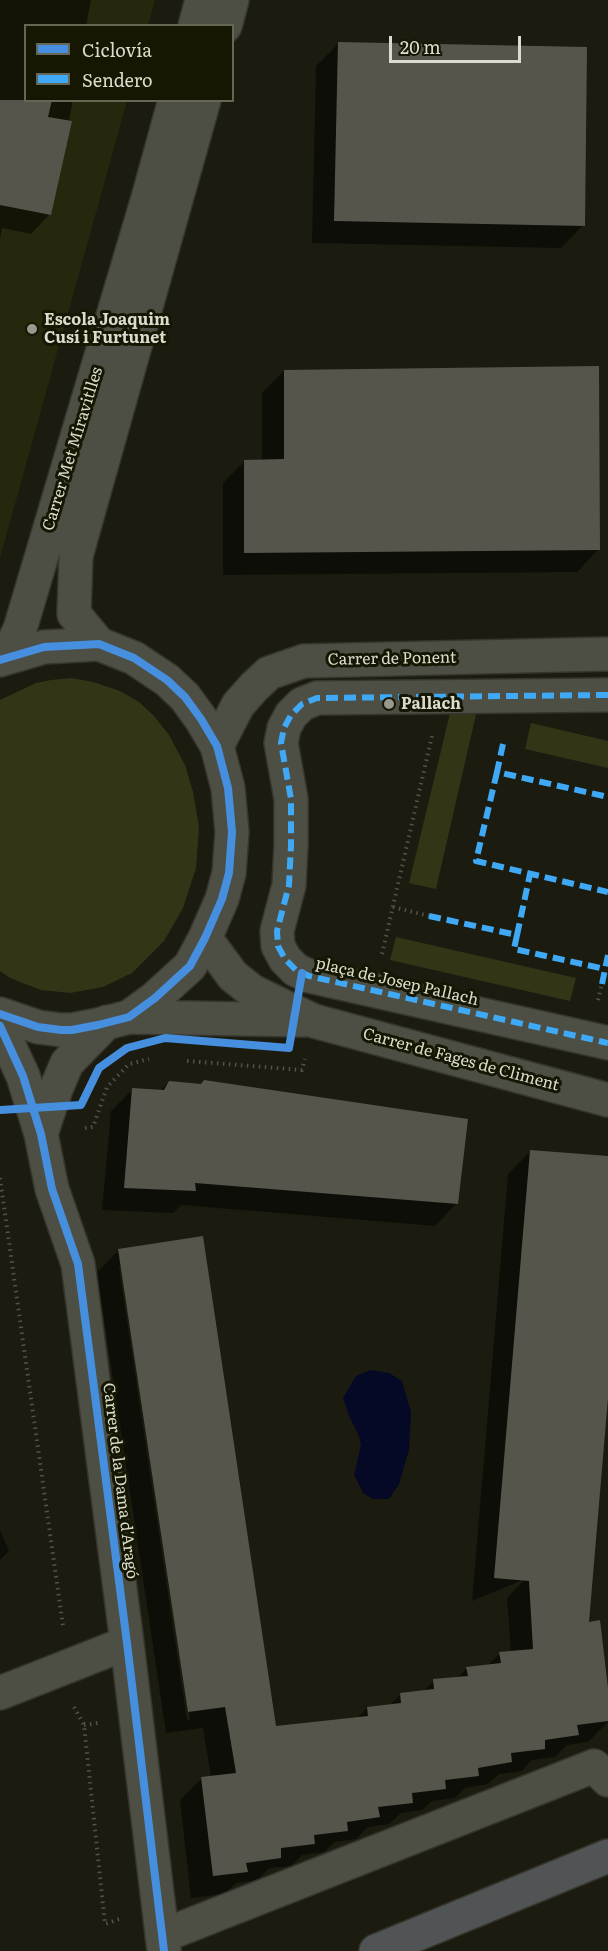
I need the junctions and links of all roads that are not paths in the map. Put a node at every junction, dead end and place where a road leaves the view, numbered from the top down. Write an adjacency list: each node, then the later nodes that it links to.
1 (202, 0): 3 (street)
2 (232, 0): 4 (street)
3 (196, 24)
4 (226, 24)
5 (173, 102): 9 (street, Carrer Met Miravitlles)
6 (203, 102): 7 (street, Carrer Met Miravitlles)
7 (99, 644): 9 (street); 11 (street, Carrer de la Dama d'Aragó)
8 (608, 654): 11 (street, Carrer de Ponent)
9 (3, 659)
10 (608, 695): 17 (street, plaça de Josep Pallach)
11 (217, 746): 12 (street, Carrer de la Dama d'Aragó)
12 (205, 938): 14 (street, Carrer de la Dama d'Aragó); 15 (street, Carrer de Fages de Climent)
13 (0, 1014): 14 (street)
14 (118, 1019): 15 (street, Carrer de Fages de Climent); 20 (street, Carrer de la Dama d'Aragó)
15 (314, 1021): 19 (street, Carrer de Fages de Climent)
16 (0, 1026): 18 (street, Carrer de la Dama d'Aragó)
17 (608, 1043)
18 (12, 1071): 20 (street, Carrer de la Dama d'Aragó)
19 (608, 1100)
20 (41, 1134): 21 (street, Carrer de la Dama d'Aragó)
21 (127, 1643): 22 (street); 25 (street, Carrer de la Dama d'Aragó)
22 (0, 1693)
23 (608, 1780): 25 (street)
24 (608, 1856): 26 (main road)
25 (161, 1931)
26 (376, 1951)

